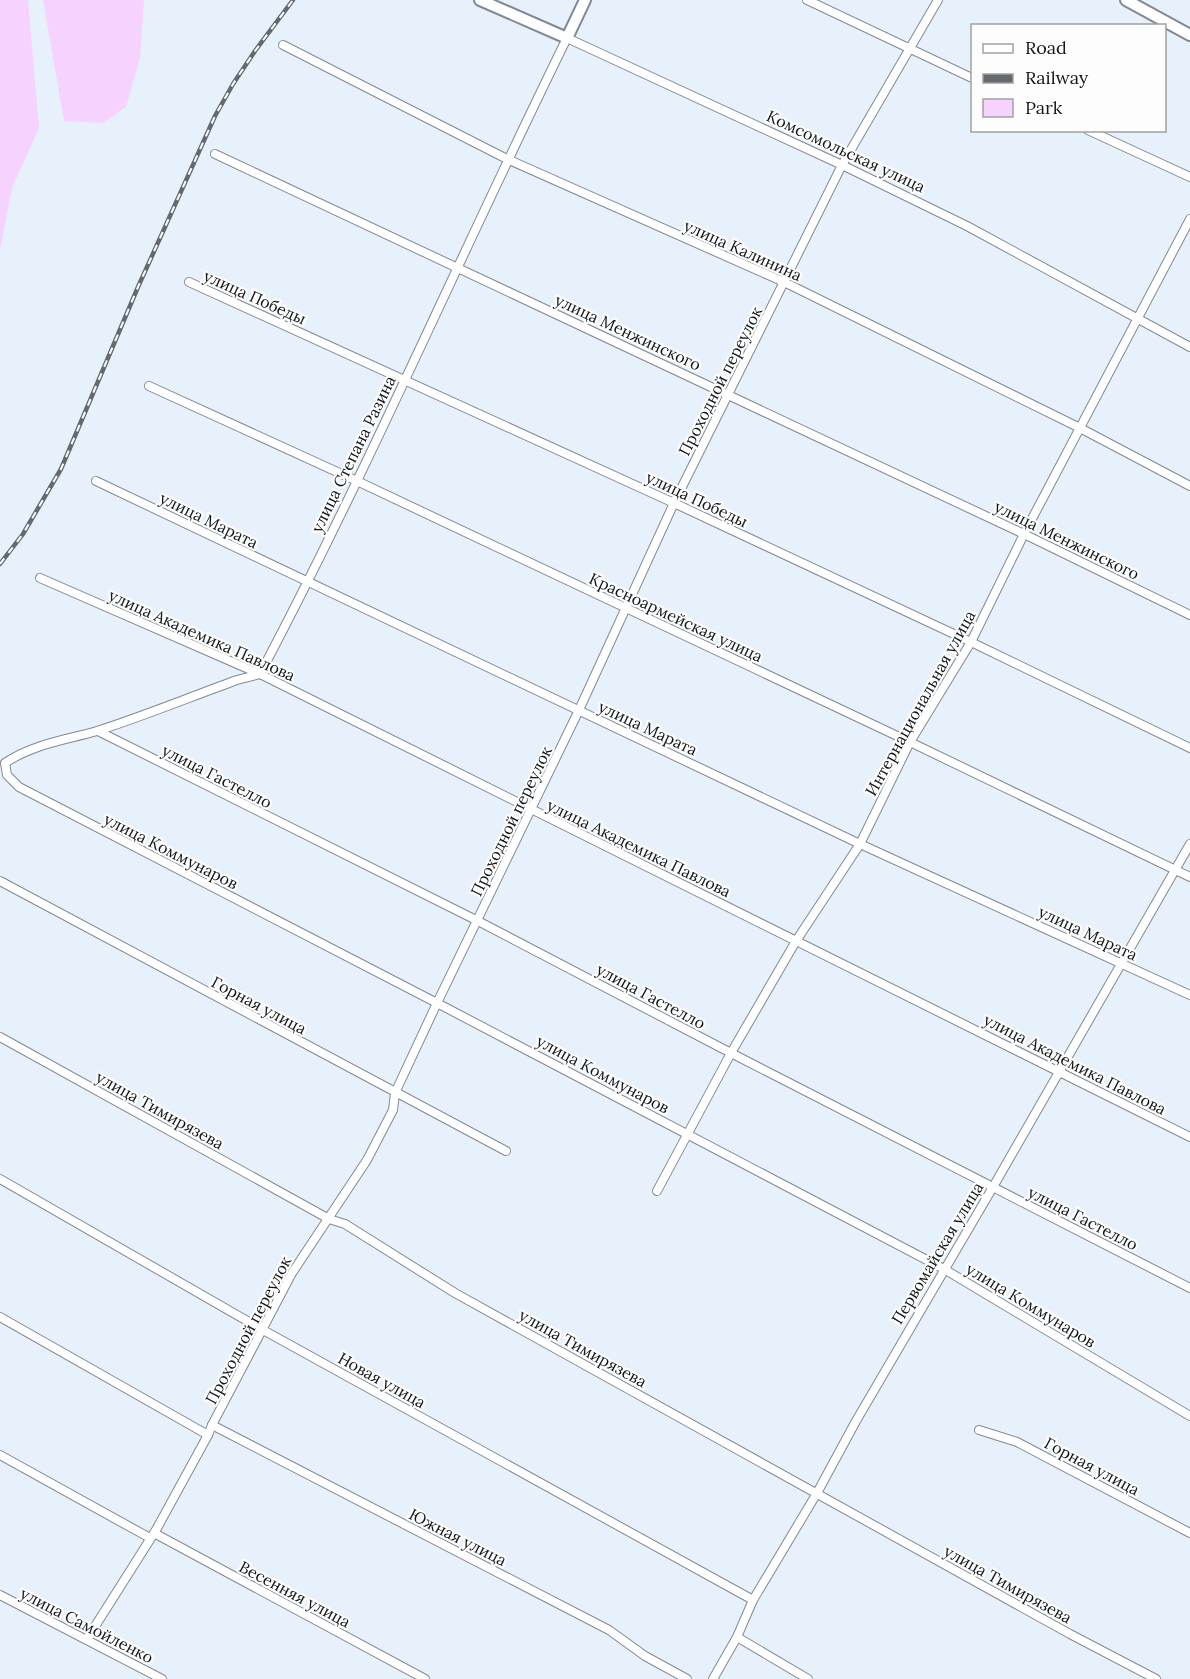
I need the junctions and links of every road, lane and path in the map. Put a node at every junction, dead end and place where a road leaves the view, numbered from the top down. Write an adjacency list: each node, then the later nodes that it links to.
1 (480, 0): 7 (main road, Комсомольская улица)
2 (585, 0): 7 (main road, улица Степана Разина)
3 (807, 0): 9 (street)
4 (938, 0): 9 (street, Проходной переулок)
5 (1126, 0): 6 (main road)
6 (1190, 35)
7 (567, 38): 13 (street, улица Степана Разина); 14 (street, Комсомольская улица)
8 (282, 45): 13 (street, улица Калинина)
9 (909, 49): 10 (street); 14 (street, Проходной переулок)
10 (971, 78)
11 (1092, 132): 15 (street)
12 (215, 154): 17 (street, улица Менжинского)
13 (507, 159): 17 (street, улица Степана Разина); 19 (street, улица Калинина)
14 (842, 165): 19 (street, Проходной переулок); 20 (street, Комсомольская улица)
15 (1190, 177)
16 (1190, 219): 20 (street, Интернациональная улица)
17 (457, 267): 22 (street, улица Степана Разина); 24 (street, улица Менжинского)
18 (189, 282): 22 (street, улица Победы)
19 (784, 282): 24 (street, Проходной переулок); 25 (street, улица Калинина)
20 (1137, 319): 21 (street, Комсомольская улица); 25 (street, Интернациональная улица)
21 (1190, 347)
22 (405, 380): 27 (street, улица Степана Разина); 29 (street, улица Победы)
23 (149, 386): 27 (street, Красноармейская улица)
24 (728, 394): 29 (street, Проходной переулок); 30 (street, улица Менжинского)
25 (1080, 428): 28 (street, улица Калинина); 30 (street, Интернациональная улица)
26 (96, 481): 32 (street, улица Марата)
27 (357, 481): 32 (street, улица Степана Разина); 33 (street, Красноармейская улица)
28 (1190, 486)
29 (674, 502): 33 (street, Проходной переулок); 35 (street, улица Победы)
30 (1024, 534): 34 (street, улица Менжинского); 35 (street, Интернациональная улица)
31 (40, 578): 36 (street, улица Академика Павлова)
32 (308, 583): 36 (street, улица Степана Разина); 37 (street, улица Марата)
33 (627, 609): 37 (street, Проходной переулок); 39 (street, Красноармейская улица)
34 (1190, 615)
35 (970, 642): 39 (street, Интернациональная улица); 40 (street, улица Победы)
36 (260, 674): 38 (street); 41 (street, улица Академика Павлова)
37 (579, 710): 41 (street, Проходной переулок); 42 (street, улица Марата)
38 (98, 731): 47 (street, улица Гастелло); 51 (street, улица Коммунаров)
39 (910, 742): 42 (street, Интернациональная улица); 44 (street, Красноармейская улица)
40 (1190, 748)
41 (532, 810): 47 (street, Проходной переулок); 48 (street, улица Академика Павлова)
42 (860, 844): 48 (street, Интернациональная улица); 49 (street, улица Марата)
43 (1190, 844): 44 (street, Первомайская улица)
44 (1175, 869): 45 (street, Красноармейская улица); 49 (street, Первомайская улица)
45 (1190, 877)
46 (0, 881): 55 (street, Горная улица)
47 (478, 921): 51 (street, Проходной переулок); 53 (street, улица Гастелло)
48 (796, 941): 53 (street, Интернациональная улица); 54 (street, улица Академика Павлова)
49 (1121, 963): 50 (street, улица Марата); 54 (street, Первомайская улица)
50 (1190, 995)
51 (437, 1003): 55 (street, Проходной переулок); 56 (street, улица Коммунаров)
52 (0, 1037): 62 (street, улица Тимирязева)
53 (731, 1053): 56 (street, Интернациональная улица); 60 (street, улица Гастелло)
54 (1059, 1071): 57 (street, улица Академика Павлова); 60 (street, Первомайская улица)
55 (395, 1093): 58 (street, Горная улица); 62 (street, Проходной переулок)
56 (687, 1134): 61 (street, Интернациональная улица); 63 (street, улица Коммунаров)
57 (1190, 1137)
58 (506, 1151)
59 (0, 1179): 66 (street, Новая улица)
60 (993, 1187): 63 (street, Первомайская улица); 64 (street, улица Гастелло)
61 (657, 1191)
62 (329, 1219): 66 (street, Проходной переулок); 72 (street, улица Тимирязева)
63 (944, 1269): 67 (street, улица Коммунаров); 72 (street, Первомайская улица)
64 (1190, 1288)
65 (0, 1317): 70 (street)
66 (263, 1330): 68 (street, Проходной переулок); 76 (street, Новая улица)
67 (1190, 1416)
68 (212, 1425): 70 (street, Проходной переулок); 81 (street, Южная улица)
69 (980, 1430): 73 (street, Горная улица)
70 (208, 1435): 74 (street, Проходной переулок)
71 (0, 1455): 74 (street, Весенняя улица)
72 (817, 1493): 76 (street, Первомайская улица); 84 (street, улица Тимирязева)
73 (1190, 1533)
74 (152, 1536): 78 (street, Проходной переулок); 80 (street, Весенняя улица)
75 (0, 1595): 78 (street, улица Самойленко)
76 (753, 1600): 77 (street, Первомайская улица)
77 (737, 1636): 82 (street, Первомайская улица); 83 (street)
78 (87, 1640): 79 (street, улица Самойленко)
79 (162, 1679)
80 (425, 1679)
81 (687, 1679)
82 (713, 1679)
83 (808, 1679)
84 (1156, 1679)

